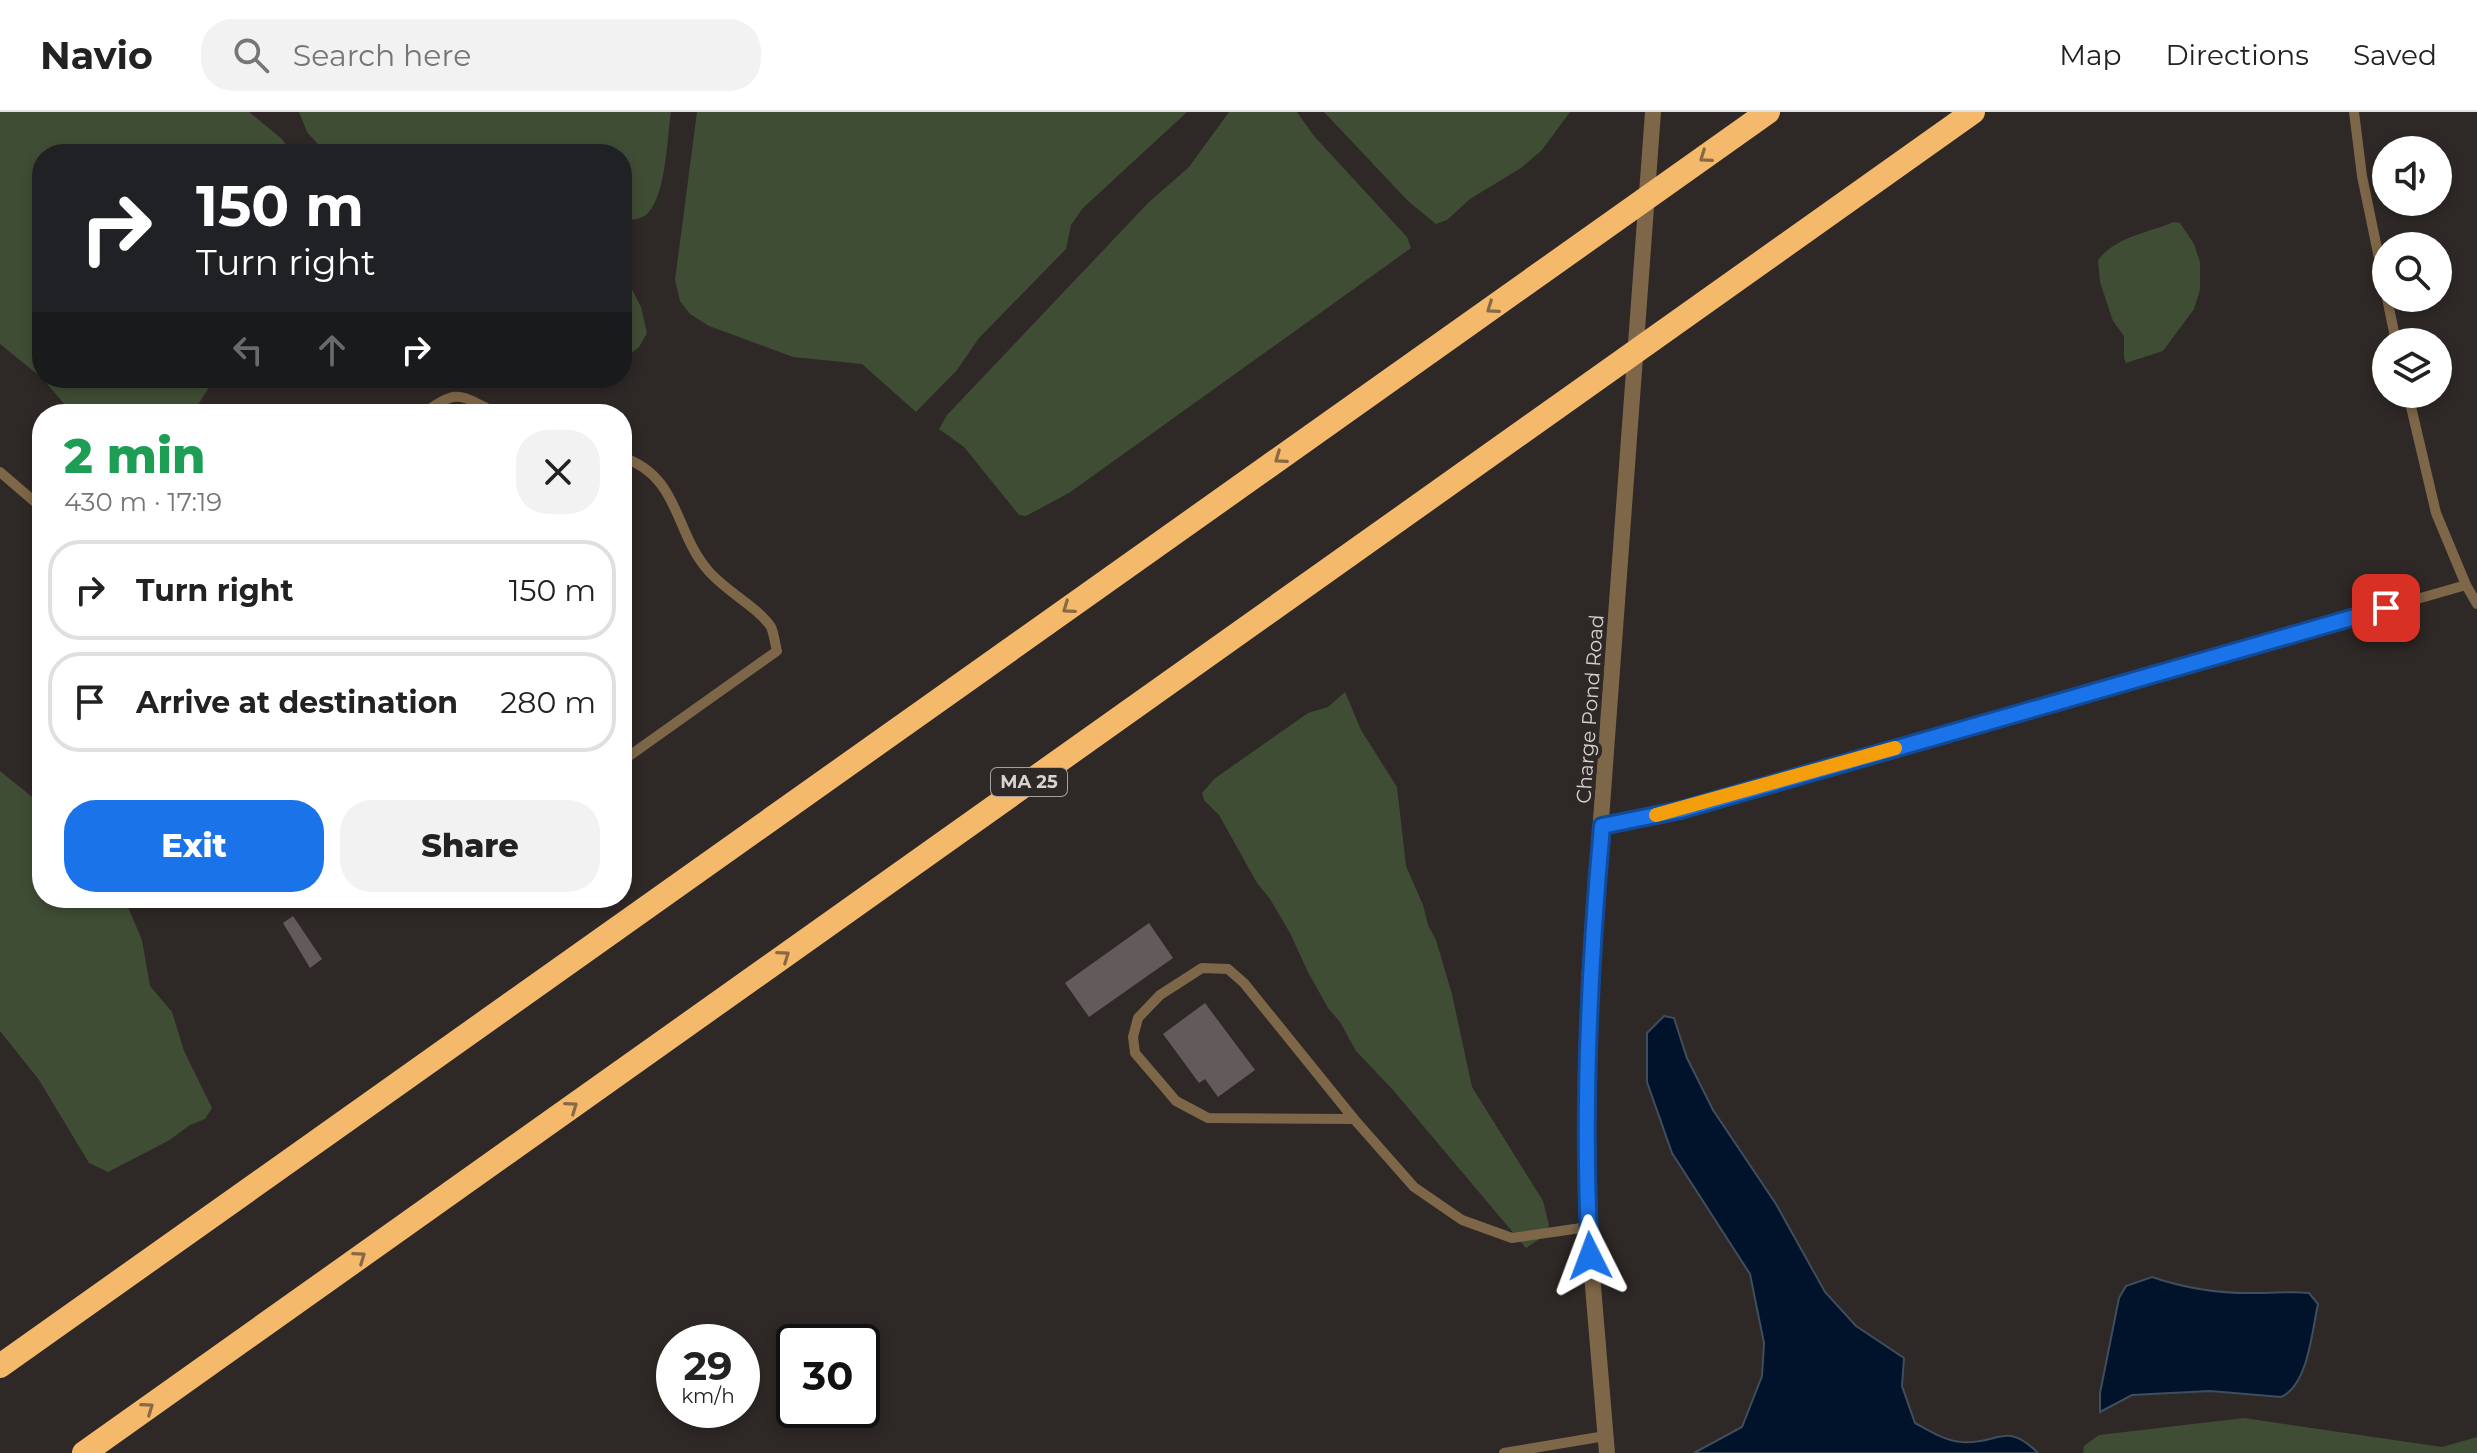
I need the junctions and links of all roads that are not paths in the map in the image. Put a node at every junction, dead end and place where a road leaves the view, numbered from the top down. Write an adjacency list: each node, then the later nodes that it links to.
1 (1653, 112): 15 (street, Charge Pond Road)
2 (1768, 112): 18 (highway, one-way to 18)
3 (1973, 112): 20 (highway, MA 25, one-way to 3)
4 (2354, 112): 5 (lane)
5 (2374, 232)
6 (436, 404): 7 (lane)
7 (478, 404)
8 (2411, 408): 12 (lane)
9 (632, 461): 14 (lane)
10 (0, 472): 11 (lane)
11 (32, 499)
12 (2466, 585): 13 (lane); 15 (lane)
13 (2477, 604)
14 (632, 754)
15 (1602, 826): 17 (street, Charge Pond Road)
16 (1354, 1119): 16 (lane); 17 (lane)
17 (1588, 1227): 19 (street, Charge Pond Road)
18 (0, 1366)
19 (1606, 1444): 21 (lane)
20 (84, 1453)
21 (1504, 1453)

